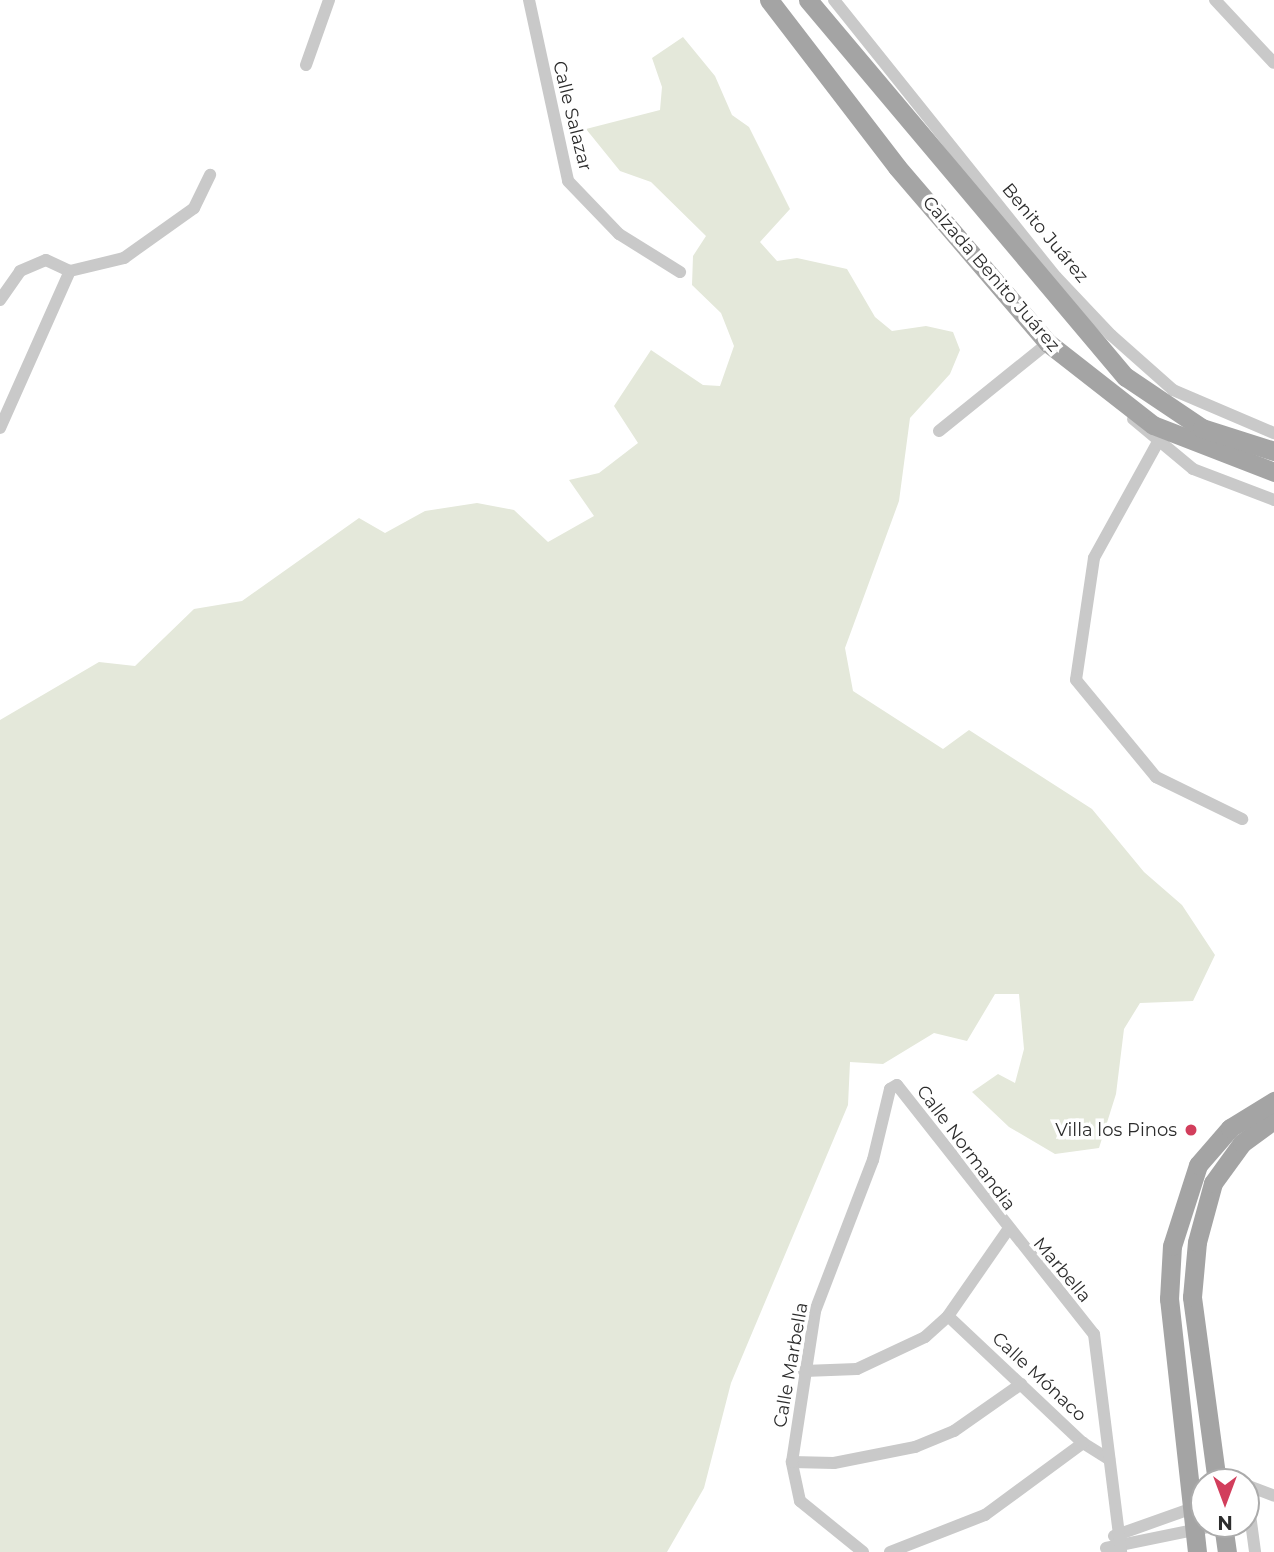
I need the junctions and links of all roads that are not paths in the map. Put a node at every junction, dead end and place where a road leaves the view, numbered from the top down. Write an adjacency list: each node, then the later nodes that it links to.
1 (329, 0): 8 (street)
2 (529, 0): 11 (street, Calle Salazar)
3 (769, 0): 13 (main road, Calzada Benito Juárez)
4 (808, 0): 18 (main road, Calzada Benito Juárez)
5 (834, 0): 16 (street, Benito Juárez)
6 (1223, 2): 7 (street)
7 (1274, 63)
8 (306, 65)
9 (210, 175): 10 (street)
10 (70, 271): 12 (street); 14 (street)
11 (680, 272)
12 (0, 300)
13 (1048, 343): 15 (street); 17 (main road, Calzada Benito Juárez)
14 (0, 428)
15 (939, 431)
16 (1274, 433)
17 (1160, 437): 19 (main road, Calzada Benito Juárez); 20 (street); 21 (street)
18 (1274, 451)
19 (1274, 472)
20 (1274, 500)
21 (1242, 819)
22 (897, 1085): 25 (street, Calle Normandia); 27 (street, Calle Marbella)
23 (1274, 1101): 32 (main road)
24 (1274, 1120): 33 (main road)
25 (1007, 1231): 26 (street); 30 (street, Marbella)
26 (948, 1316): 27 (street); 28 (street, Calle Mónaco)
27 (804, 1371): 31 (street, Calle Marbella)
28 (1021, 1384): 29 (street, Calle Mónaco); 31 (street)
29 (1083, 1443): 30 (street, Calle Mónaco); 40 (street)
30 (1110, 1459): 35 (street, Marbella)
31 (792, 1462): 39 (street, Calle Marbella)
32 (1193, 1468)
33 (1216, 1468)
34 (1190, 1508): 35 (street)
35 (1118, 1530): 37 (street); 38 (street, Marbella)
36 (1190, 1532): 38 (street)
37 (1103, 1550): 38 (street)
38 (1121, 1551)
39 (863, 1552)
40 (890, 1552)

